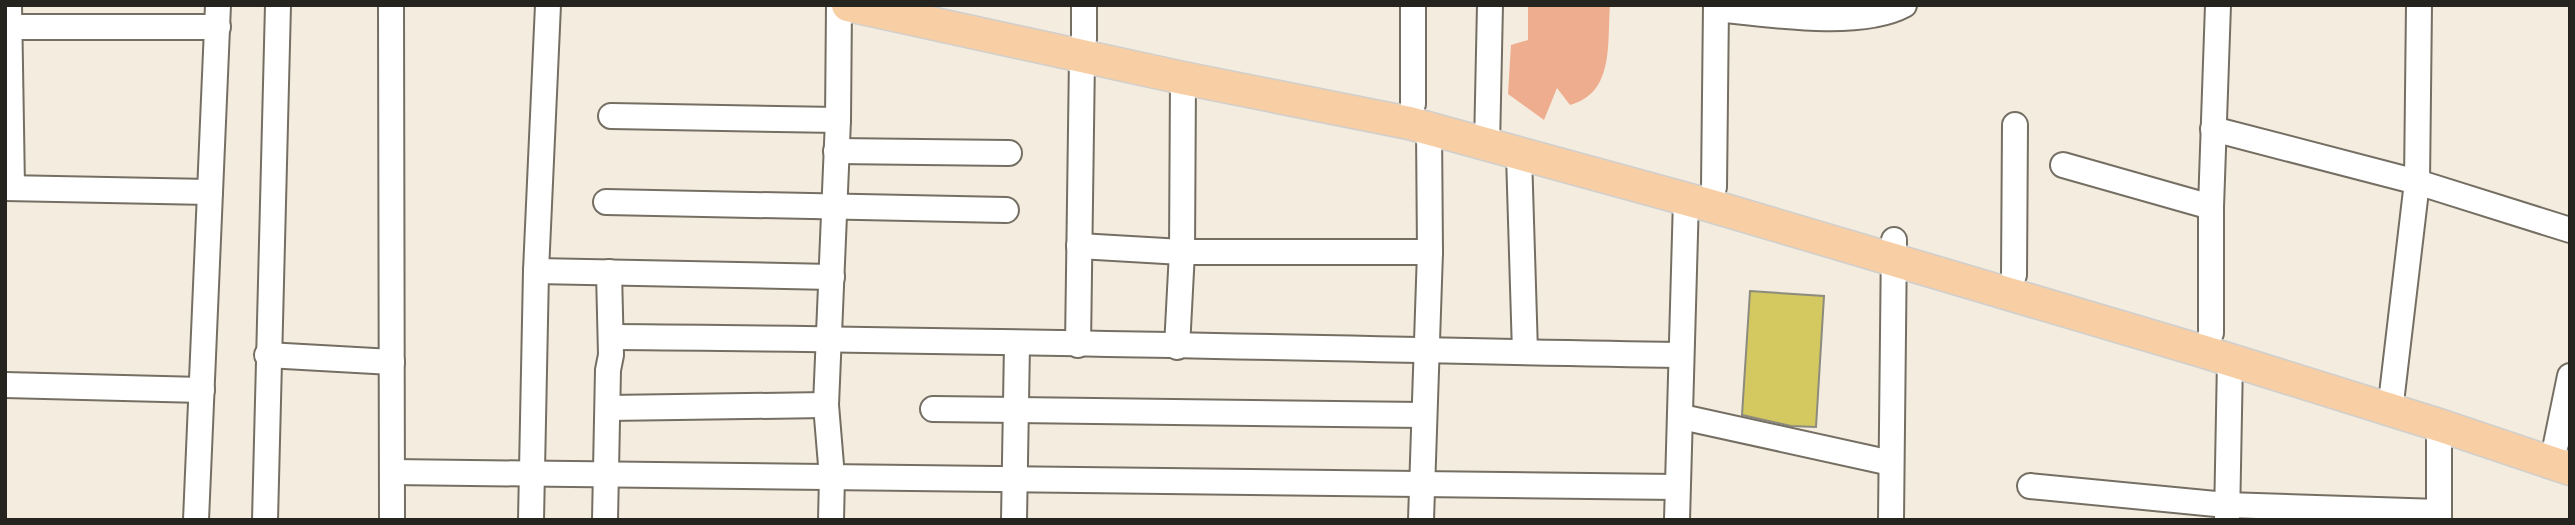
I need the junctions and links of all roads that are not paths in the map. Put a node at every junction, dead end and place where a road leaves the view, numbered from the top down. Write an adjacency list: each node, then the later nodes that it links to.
1 (278, 5): 53 (street)
2 (391, 5): 56 (street)
3 (548, 5): 41 (street)
4 (839, 5): 20 (street)
5 (848, 5): 16 (main road)
6 (942, 5): 16 (main road)
7 (1084, 5): 16 (street)
8 (1413, 5): 19 (street)
9 (1490, 5): 23 (street)
10 (1904, 5): 13 (street)
11 (2218, 5): 22 (street)
12 (2419, 5): 28 (street)
13 (1716, 7): 31 (street)
14 (218, 16): 15 (street); 30 (street)
15 (8, 20): 29 (street)
16 (1083, 48): 17 (main road); 19 (main road); 37 (street)
17 (1183, 78): 19 (main road); 39 (street)
18 (611, 116): 20 (street)
19 (1421, 116): 23 (main road); 40 (street)
20 (838, 120): 24 (street)
21 (2014, 125): 43 (street)
22 (2214, 129): 28 (street); 34 (street)
23 (1487, 136): 26 (main road); 31 (main road)
24 (836, 151): 25 (street); 33 (street)
25 (1009, 153)
26 (1519, 155): 31 (main road); 52 (street)
27 (2063, 165): 34 (street)
28 (2417, 182): 36 (street); 60 (street)
29 (8, 188): 30 (street)
30 (211, 192): 59 (street)
31 (1700, 193): 38 (main road); 54 (street)
32 (606, 202): 33 (street)
33 (833, 204): 35 (street); 44 (street)
34 (2211, 207): 45 (street)
35 (1006, 210)
36 (2570, 230)
37 (1079, 246): 39 (street); 49 (street)
38 (1894, 249): 43 (main road); 55 (main road); 69 (street)
39 (1182, 252): 40 (street); 50 (street)
40 (1430, 252): 51 (street)
41 (536, 271): 42 (street); 71 (street)
42 (609, 272): 44 (street); 46 (street)
43 (2014, 275): 45 (main road)
44 (832, 277): 47 (street)
45 (2211, 333): 60 (main road)
46 (611, 337): 47 (street); 62 (street)
47 (827, 338): 48 (street); 61 (street)
48 (1017, 344): 49 (street); 64 (street)
49 (1079, 345): 50 (street)
50 (1177, 347): 51 (street)
51 (1424, 351): 52 (street); 65 (street)
52 (1525, 352): 54 (street)
53 (267, 355): 56 (street); 81 (street)
54 (1679, 355): 66 (street)
55 (2230, 360): 60 (main road); 78 (street)
56 (392, 362): 70 (street)
57 (2570, 376): 68 (street)
58 (5, 385): 59 (street)
59 (202, 390): 80 (street)
60 (2391, 401): 67 (main road); 68 (main road)
61 (826, 405): 62 (street); 73 (street)
62 (608, 408): 72 (street)
63 (933, 409): 64 (street)
64 (1017, 411): 65 (street); 74 (street)
65 (1423, 415): 75 (street)
66 (1682, 416): 69 (street); 77 (street)
67 (2439, 425): 68 (main road); 79 (street)
68 (2565, 454)
69 (1891, 463): 89 (street)
70 (392, 472): 71 (street); 82 (street)
71 (532, 474): 72 (street); 83 (street)
72 (608, 475): 73 (street); 84 (street)
73 (832, 477): 74 (street); 85 (street)
74 (1014, 479): 75 (street); 86 (street)
75 (1422, 484): 77 (street); 87 (street)
76 (2030, 486): 78 (street)
77 (1678, 487): 88 (street)
78 (2227, 512): 79 (street)
79 (2439, 516)
80 (196, 520)
81 (265, 520)
82 (392, 520)
83 (531, 520)
84 (605, 520)
85 (831, 520)
86 (1014, 520)
87 (1421, 520)
88 (1677, 520)
89 (1891, 520)

